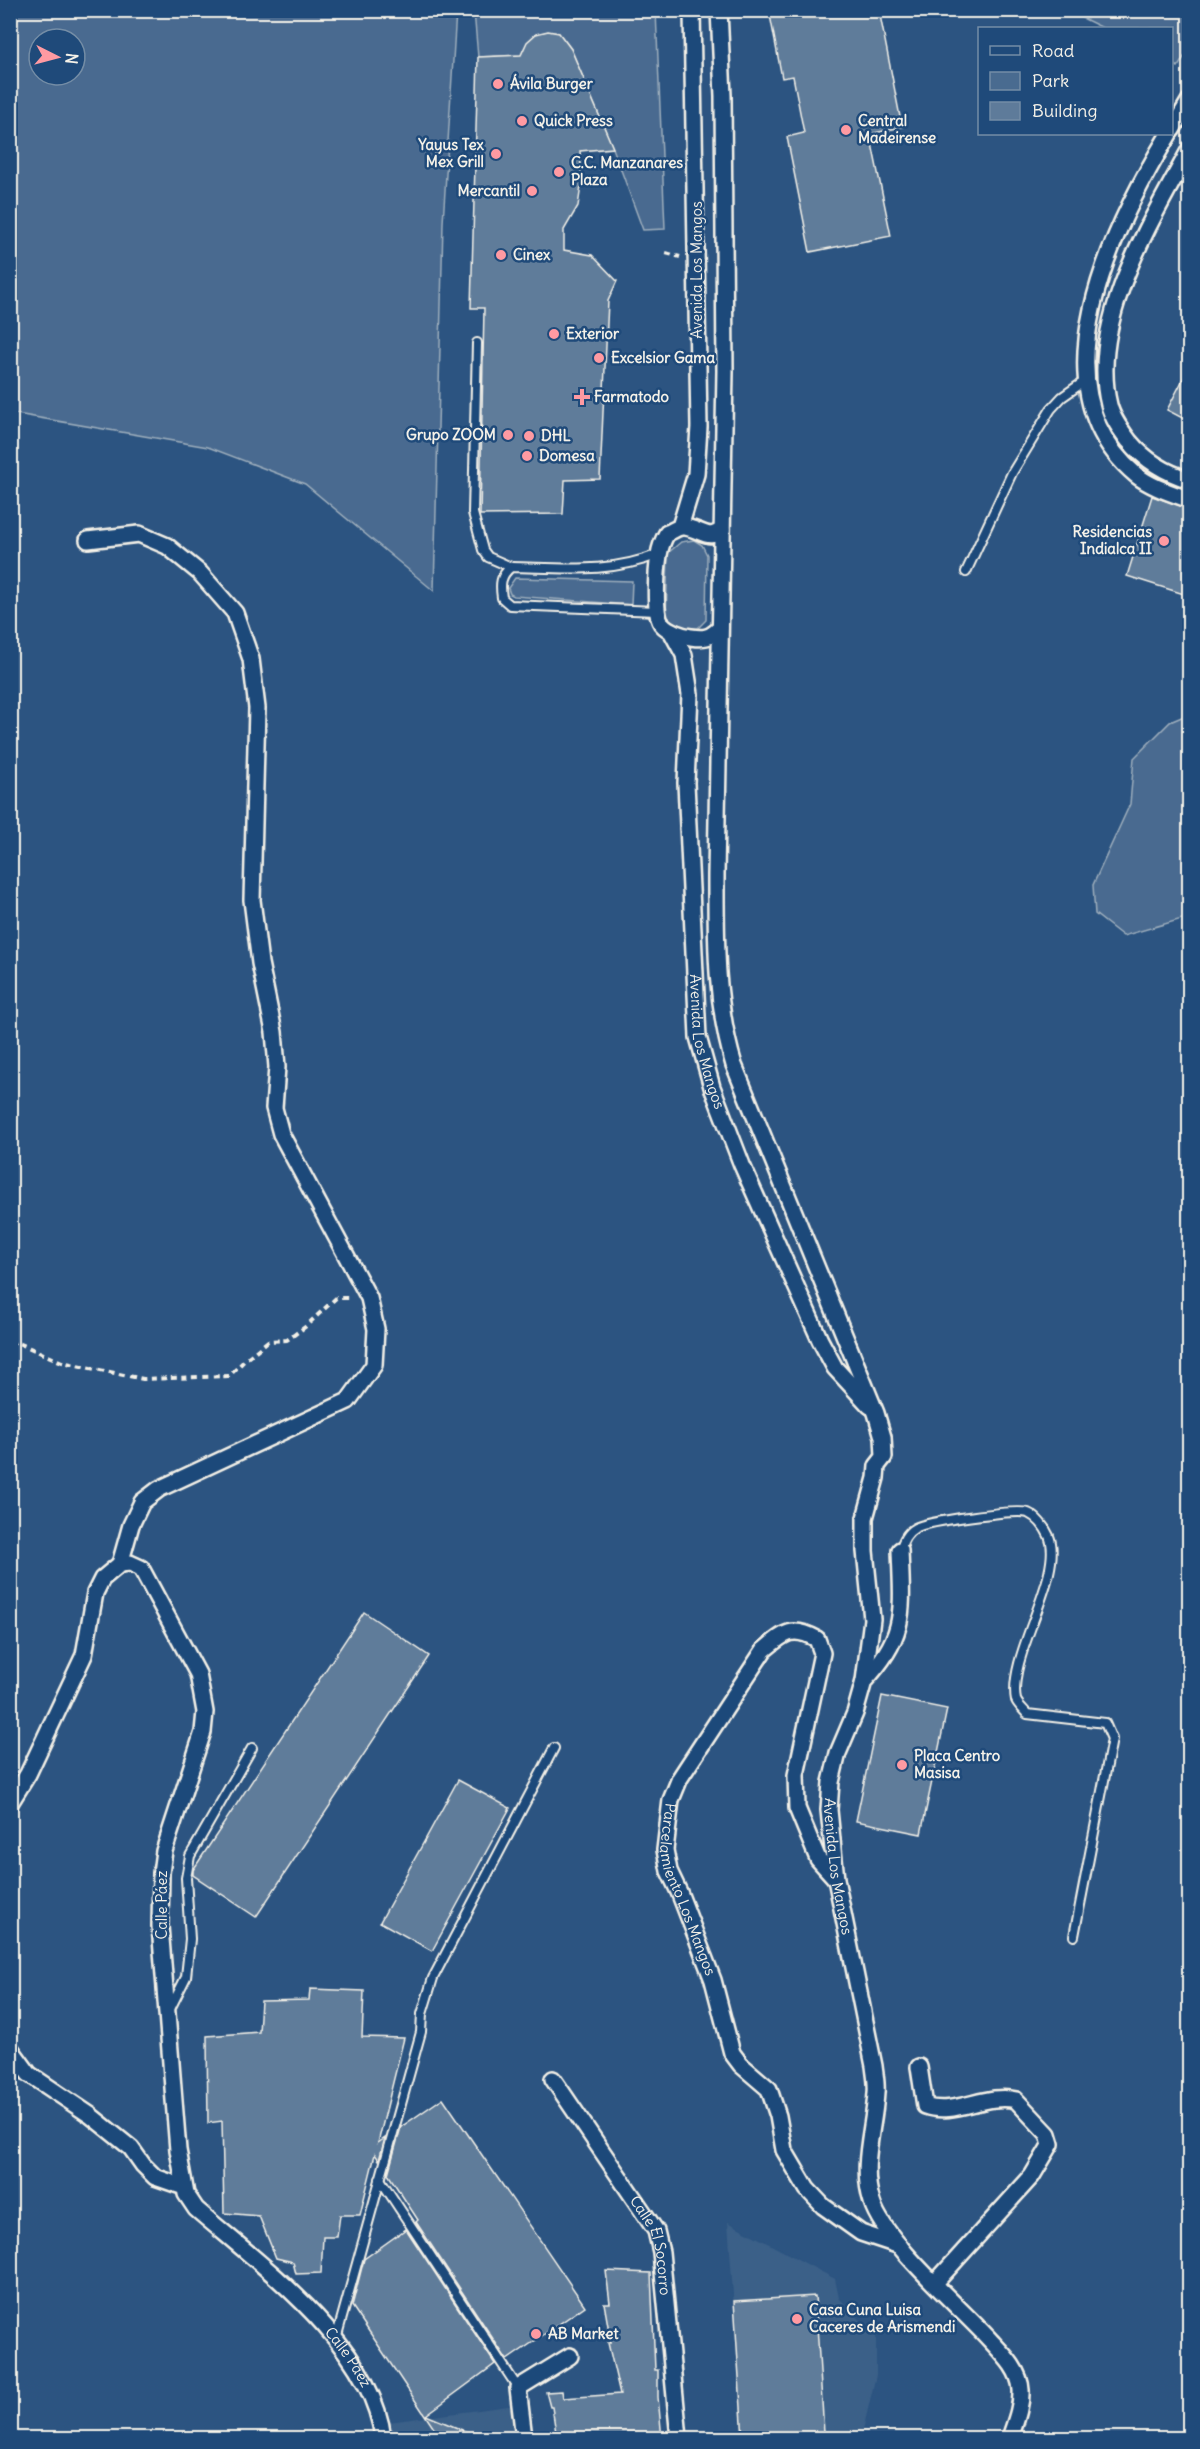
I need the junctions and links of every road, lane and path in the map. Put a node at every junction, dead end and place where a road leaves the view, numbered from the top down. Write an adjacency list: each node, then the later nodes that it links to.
1 (692, 10): 11 (street, Avenida Los Mangos)
2 (719, 10): 12 (street, Avenida Los Mangos)
3 (1190, 100): 4 (street)
4 (1173, 127)
5 (1168, 135): 8 (street)
6 (1190, 149): 9 (street)
7 (477, 344): 15 (lane)
8 (1085, 381): 10 (street); 16 (lane)
9 (1190, 480)
10 (1190, 500)
11 (680, 527): 12 (street); 14 (street, Avenida Los Mangos)
12 (722, 529): 18 (street, Avenida Los Mangos)
13 (88, 540): 20 (street)
14 (659, 554): 15 (lane); 17 (street, Avenida Los Mangos)
15 (511, 567): 17 (lane)
16 (966, 572)
17 (657, 611): 19 (street, Avenida Los Mangos)
18 (720, 628): 19 (street); 22 (street, Avenida Los Mangos)
19 (672, 631): 22 (street, Avenida Los Mangos)
20 (369, 1298): 21 (path); 24 (street)
21 (10, 1346)
22 (876, 1413): 25 (street, Avenida Los Mangos)
23 (900, 1550): 25 (street); 30 (lane)
24 (120, 1564): 28 (street); 31 (street, Calle Páez)
25 (864, 1681): 29 (street, Avenida Los Mangos)
26 (252, 1748): 31 (lane)
27 (554, 1748): 35 (lane)
28 (10, 1803)
29 (836, 1879): 37 (street, Avenida Los Mangos); 37 (street, Parcelamiento Los Mangos)
30 (1074, 1936)
31 (168, 2013): 36 (street, Calle Páez)
32 (10, 2048): 36 (street)
33 (920, 2067): 38 (street)
34 (553, 2079): 44 (street, Calle El Socorro)
35 (380, 2179): 39 (lane); 41 (lane)
36 (184, 2187): 39 (street, Calle Páez)
37 (900, 2246): 38 (street, Avenida Los Mangos)
38 (935, 2283): 45 (street, Avenida Los Mangos)
39 (336, 2340): 42 (street, Calle Páez)
40 (570, 2356): 41 (street)
41 (518, 2388): 43 (street)
42 (383, 2439)
43 (524, 2439)
44 (679, 2439)
45 (1010, 2439)

